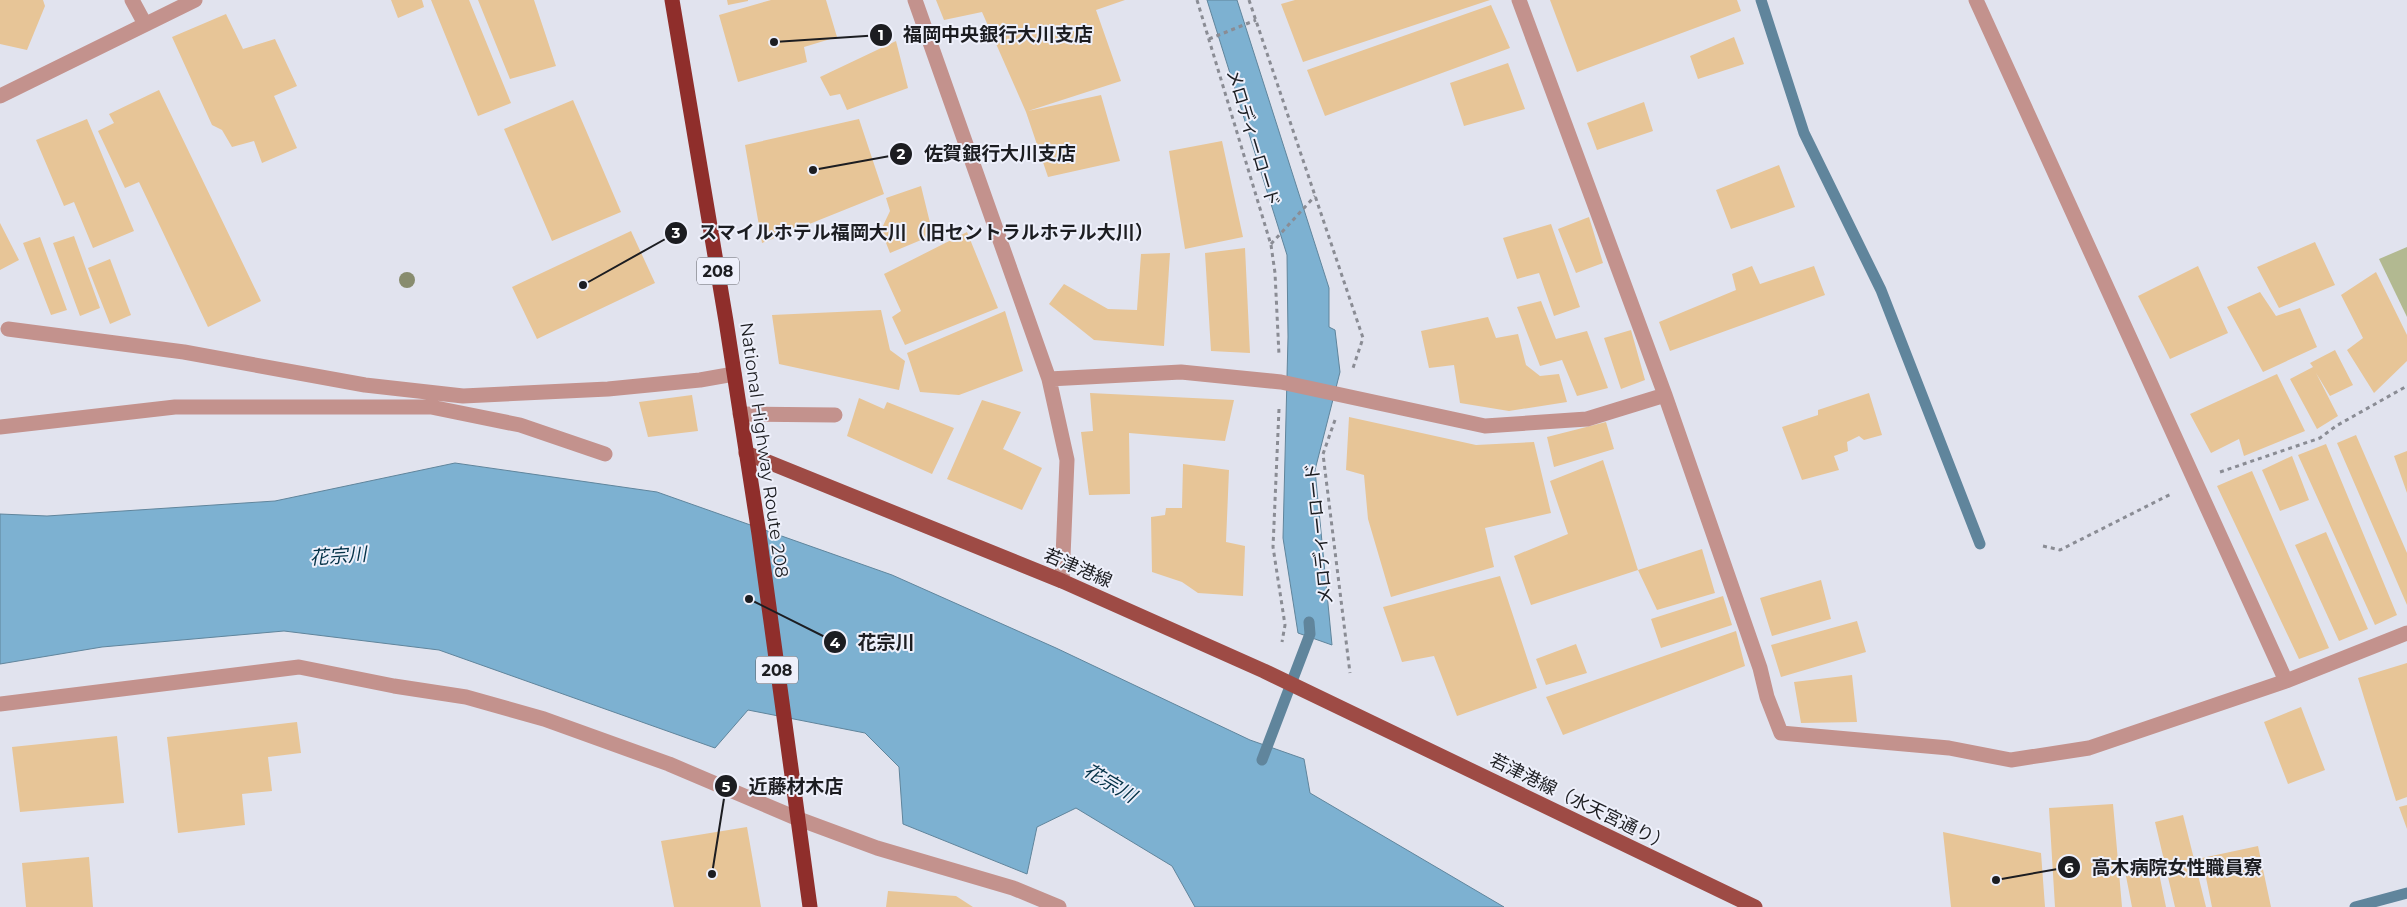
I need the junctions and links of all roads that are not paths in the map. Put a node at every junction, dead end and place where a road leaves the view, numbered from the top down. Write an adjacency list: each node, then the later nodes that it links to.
1 (132, 0): 7 (street)
2 (195, 0): 7 (street)
3 (672, 0): 10 (highway, National Highway Route 208 / 208)
4 (915, 0): 11 (street)
5 (1519, 0): 12 (street)
6 (1976, 0): 22 (street)
7 (145, 24): 8 (street)
8 (0, 96)
9 (8, 329): 13 (street)
10 (734, 374): 13 (street); 15 (highway, National Highway Route 208 / 208)
11 (1049, 379): 12 (street); 20 (street)
12 (1665, 395): 22 (street)
13 (462, 396): 14 (street)
14 (431, 407): 17 (street); 18 (street)
15 (740, 414): 16 (street); 19 (highway, National Highway Route 208 / 208)
16 (835, 415)
17 (0, 427)
18 (605, 454)
19 (746, 454): 20 (main road, 若津港線); 25 (highway, National Highway Route 208 / 208)
20 (1062, 581): 24 (main road, 若津港線)
21 (2407, 633): 22 (street)
22 (2286, 680)
23 (0, 704): 25 (street)
24 (1389, 731): 29 (main road, 若津港線（水天宮通り）)
25 (796, 818): 26 (street); 27 (highway, National Highway Route 208 / 208)
26 (1042, 904): 28 (street)
27 (810, 907)
28 (1059, 907)
29 (1756, 907)

